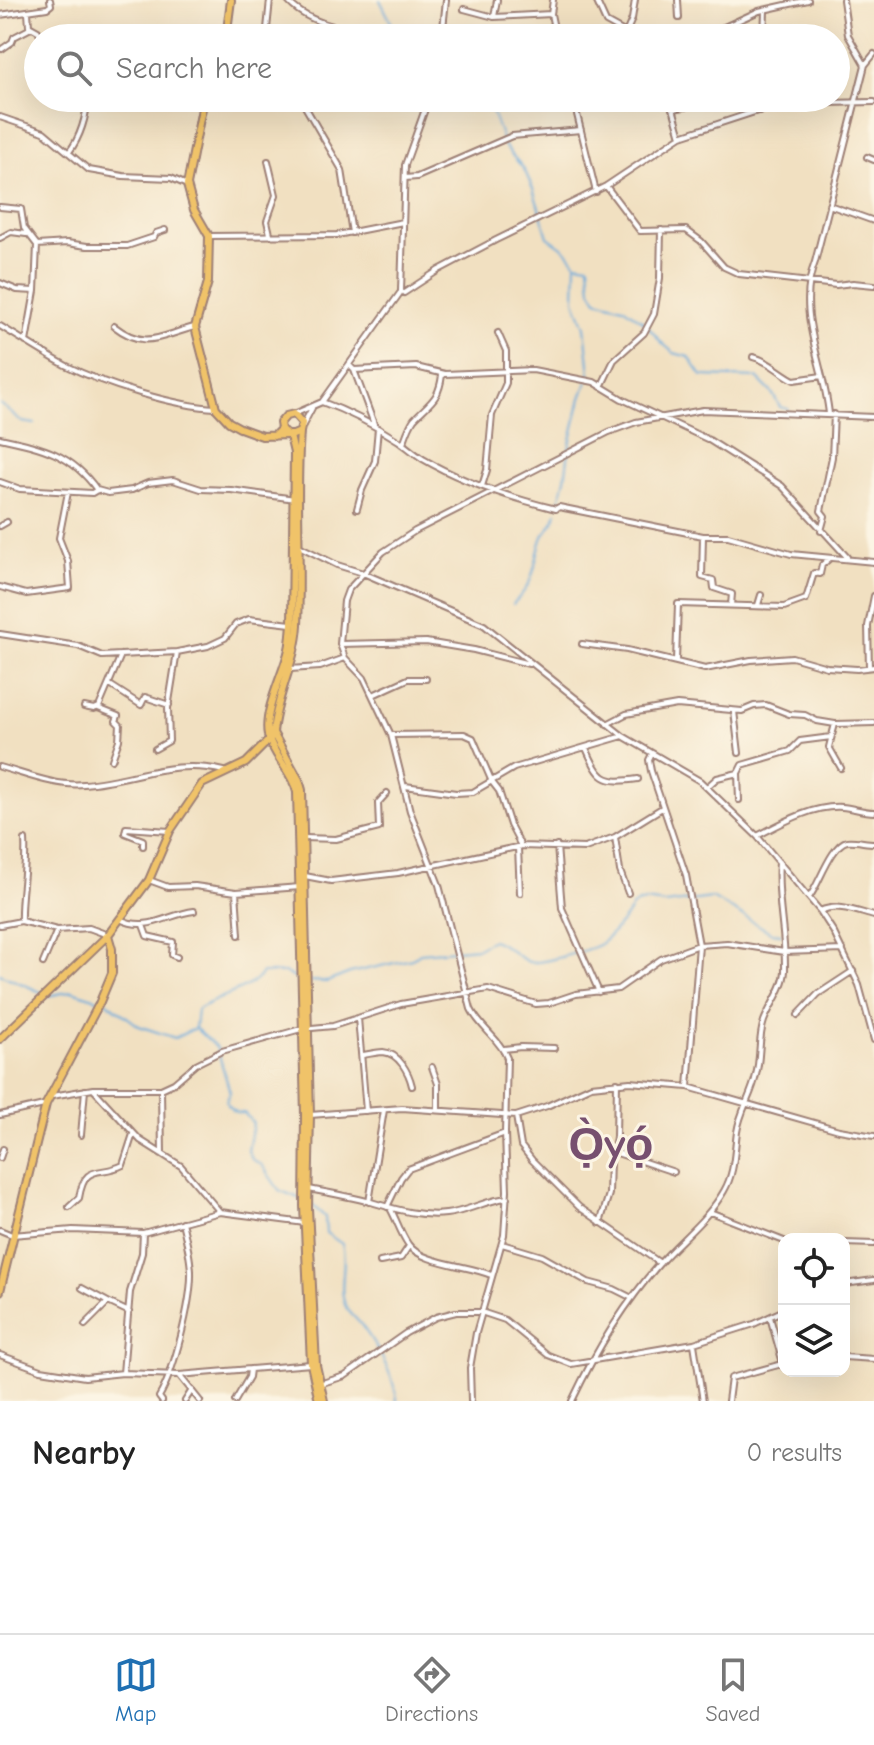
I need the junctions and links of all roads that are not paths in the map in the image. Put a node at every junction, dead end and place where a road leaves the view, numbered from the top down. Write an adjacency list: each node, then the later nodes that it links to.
1 (50, 0): 15 (street)
2 (231, 0): 21 (main road)
3 (270, 0): 22 (street)
4 (287, 0): 23 (street)
5 (446, 0): 24 (street)
6 (497, 0): 18 (street)
7 (553, 0): 16 (street)
8 (596, 0): 26 (street)
9 (635, 0): 27 (street)
10 (678, 0): 19 (street)
11 (808, 0): 14 (street)
12 (843, 0): 30 (street)
13 (464, 9): 18 (street)
14 (765, 10): 28 (street); 29 (street)
15 (28, 12): 17 (street); 20 (street)
16 (551, 14): 18 (street); 25 (street)
17 (0, 15)
18 (494, 17)
19 (679, 18)
20 (30, 24)
21 (228, 24)
22 (268, 24)
23 (331, 24)
24 (443, 24)
25 (553, 24)
26 (609, 24)
27 (628, 24)
28 (730, 24)
29 (764, 24)
30 (846, 24)
31 (24, 32): 33 (street)
32 (850, 39): 35 (street)
33 (2, 49)
34 (874, 54): 35 (street)
35 (865, 65): 37 (street)
36 (850, 101): 37 (street)
37 (856, 101): 38 (street); 57 (street)
38 (874, 102)
39 (84, 112): 49 (street)
40 (201, 112): 54 (main road)
41 (308, 112): 63 (street)
42 (424, 112): 53 (street)
43 (576, 112): 47 (street)
44 (673, 112): 48 (street)
45 (756, 112): 48 (street)
46 (0, 117): 49 (street)
47 (581, 130): 53 (street); 56 (street)
48 (681, 136): 55 (street)
49 (69, 152): 54 (street)
50 (867, 157): 51 (street)
51 (874, 160)
52 (268, 161): 65 (street)
53 (404, 178): 60 (street)
54 (187, 185): 66 (main road)
55 (606, 186): 56 (street); 62 (street)
56 (596, 192): 73 (street)
57 (829, 205): 59 (street); 69 (street)
58 (0, 207): 64 (street)
59 (874, 221)
60 (403, 222): 63 (street); 73 (street)
61 (165, 230): 68 (street)
62 (661, 230): 69 (street); 85 (street)
63 (352, 233): 65 (street)
64 (26, 234): 67 (street); 68 (street)
65 (270, 234): 66 (street)
66 (209, 236): 76 (main road)
67 (0, 238)
68 (37, 245): 72 (street)
69 (807, 281): 71 (street); 84 (street)
70 (0, 283): 72 (street)
71 (874, 285)
72 (35, 291): 78 (street)
73 (403, 292): 80 (street)
74 (0, 326): 78 (street)
75 (114, 326): 76 (street)
76 (195, 327): 87 (main road)
77 (498, 333): 82 (street)
78 (26, 342): 87 (street)
79 (753, 357): 84 (street)
80 (349, 365): 81 (street); 86 (street)
81 (354, 370): 83 (street); 93 (street)
82 (506, 370): 83 (street); 85 (street); 101 (street)
83 (442, 374): 99 (street)
84 (822, 376): 90 (street)
85 (601, 387): 92 (street)
86 (322, 402): 88 (street); 93 (street)
87 (216, 408): 97 (main road)
88 (312, 408): 89 (street); 95 (street)
89 (294, 414): 94 (main road); 95 (main road)
90 (832, 414): 91 (street); 92 (street); 110 (street)
91 (874, 417)
92 (660, 418): 103 (street); 110 (street)
93 (376, 427): 99 (street); 106 (street)
94 (281, 429): 96 (main road); 97 (main road)
95 (301, 429): 96 (main road); 105 (main road)
96 (288, 435): 97 (main road); 105 (main road)
97 (274, 436)
98 (0, 438): 102 (street)
99 (403, 444): 101 (street)
100 (0, 482): 104 (street)
101 (482, 486): 103 (street)
102 (97, 490): 104 (street); 105 (street)
103 (492, 491): 111 (street); 116 (street)
104 (68, 492): 117 (street)
105 (295, 499): 109 (main road)
106 (357, 509)
107 (7, 522): 108 (street)
108 (0, 526)
109 (295, 530): 112 (main road); 122 (main road)
110 (821, 531): 114 (street)
111 (703, 536): 113 (street); 120 (street)
112 (297, 545): 116 (street); 122 (main road)
113 (831, 557): 114 (street); 121 (street)
114 (848, 558): 115 (street)
115 (874, 562)
116 (363, 573): 124 (street); 130 (street)
117 (0, 587)
118 (761, 595): 121 (street)
119 (874, 596): 131 (street)
120 (731, 605): 121 (street); 129 (street)
121 (758, 605)
122 (295, 624): 126 (street); 132 (main road); 146 (main road)
123 (0, 634): 127 (street)
124 (340, 644): 128 (street); 130 (street)
125 (582, 644): 129 (street)
126 (177, 652): 127 (street); 136 (street)
127 (121, 655): 134 (street)
128 (345, 658): 132 (street); 135 (street)
129 (676, 661): 131 (street)
130 (531, 664): 141 (street)
131 (871, 667)
132 (289, 669): 146 (main road)
133 (426, 679): 135 (street)
134 (110, 685): 136 (street); 138 (street)
135 (373, 695): 143 (street)
136 (169, 705): 148 (street)
137 (84, 707): 138 (street)
138 (98, 708): 151 (street)
139 (734, 711): 141 (street); 142 (street); 149 (street)
140 (874, 723): 142 (street)
141 (607, 724): 144 (street)
142 (835, 724): 145 (street)
143 (391, 735): 157 (street); 158 (street)
144 (623, 736): 147 (street); 150 (street)
145 (831, 737): 153 (street); 155 (street)
146 (272, 739): 154 (main road); 167 (main road); 173 (main road)
147 (586, 748): 156 (street); 157 (street)
148 (155, 749)
149 (739, 753)
150 (652, 754): 159 (street); 162 (street)
151 (112, 760)
152 (0, 767): 154 (street)
153 (841, 768)
154 (224, 771): 164 (main road)
155 (738, 773): 159 (street); 161 (street)
156 (638, 779)
157 (492, 782): 158 (street); 171 (street)
158 (405, 786): 175 (street)
159 (707, 787): 165 (street)
160 (387, 793): 167 (street)
161 (739, 800)
162 (662, 808): 166 (street); 193 (street)
163 (874, 812): 165 (street)
164 (170, 831): 170 (street); 177 (main road)
165 (757, 836): 174 (street)
166 (615, 837): 172 (street); 181 (street)
167 (304, 838): 173 (main road)
168 (25, 840): 187 (street)
169 (874, 843): 182 (street)
170 (143, 846)
171 (519, 846): 172 (street); 175 (street); 180 (street)
172 (557, 846): 201 (street)
173 (302, 852): 176 (main road); 178 (main road)
174 (779, 861): 182 (street); 195 (street)
175 (432, 864): 176 (street); 200 (street)
176 (305, 876): 198 (main road)
177 (149, 880): 179 (street); 186 (main road)
178 (300, 887): 179 (street); 198 (main road)
179 (236, 892): 192 (street)
180 (520, 893)
181 (628, 893)
182 (810, 896): 184 (street)
183 (194, 911): 189 (street)
184 (820, 911): 185 (street); 194 (street)
185 (874, 916)
186 (120, 919): 189 (street); 191 (main road)
187 (21, 921): 188 (street); 190 (street)
188 (0, 925)
189 (143, 925): 196 (street)
190 (57, 930): 191 (street); 197 (street)
191 (108, 935): 205 (main road); 217 (main road)
192 (239, 935)
193 (699, 945): 195 (street); 201 (street); 213 (street)
194 (843, 950): 195 (street); 199 (street)
195 (784, 952): 219 (street)
196 (177, 957)
197 (43, 963)
198 (303, 968): 204 (main road)
199 (853, 971): 202 (street); 206 (street)
200 (466, 993): 201 (street); 203 (street); 208 (street)
201 (599, 993)
202 (798, 1015)
203 (358, 1018): 204 (street); 209 (street)
204 (304, 1029): 215 (street); 225 (main road); 235 (main road)
205 (0, 1039)
206 (874, 1040)
207 (554, 1048): 208 (street)
208 (504, 1049): 223 (street)
209 (363, 1055): 212 (street); 222 (street)
210 (432, 1067): 221 (street)
211 (617, 1082): 213 (street); 226 (street); 232 (street)
212 (412, 1086)
213 (688, 1087): 219 (street)
214 (93, 1089): 215 (street); 216 (street); 228 (street)
215 (161, 1089): 233 (street)
216 (85, 1090): 217 (street); 229 (street)
217 (50, 1096): 218 (main road)
218 (46, 1104): 224 (street); 250 (main road)
219 (744, 1104): 230 (street); 244 (street)
220 (384, 1109): 221 (street); 222 (street); 239 (street)
221 (438, 1109): 223 (street)
222 (366, 1111): 225 (street)
223 (506, 1114): 226 (street); 227 (street)
224 (0, 1115)
225 (310, 1115): 235 (main road)
226 (516, 1116): 247 (street)
227 (505, 1133): 238 (street); 242 (street)
228 (133, 1134): 233 (street); 240 (street)
229 (81, 1135)
230 (874, 1136)
231 (3, 1149): 234 (street)
232 (614, 1152): 236 (street); 247 (street)
233 (162, 1154): 243 (street)
234 (0, 1158)
235 (307, 1169): 237 (main road)
236 (674, 1172)
237 (308, 1193): 239 (street); 241 (main road)
238 (507, 1198): 242 (street); 253 (street)
239 (369, 1202): 242 (street)
240 (69, 1207)
241 (306, 1207): 246 (main road); 264 (main road)
242 (389, 1208): 255 (street)
243 (220, 1212): 245 (street); 246 (street)
244 (710, 1212): 251 (street); 257 (street)
245 (182, 1222): 249 (street); 282 (street)
246 (305, 1223): 264 (main road)
247 (600, 1223): 257 (street)
248 (0, 1230): 250 (street)
249 (143, 1233): 250 (street); 267 (street)
250 (12, 1235): 258 (main road)
251 (778, 1239)
252 (850, 1243): 254 (street)
253 (502, 1244): 259 (street); 265 (street)
254 (874, 1244)
255 (409, 1246): 256 (street); 259 (street)
256 (380, 1262)
257 (660, 1263): 265 (street)
258 (2, 1270): 263 (main road)
259 (491, 1275): 268 (street)
260 (874, 1280): 261 (street)
261 (850, 1283)
262 (82, 1288): 266 (street)
263 (0, 1291)
264 (311, 1293): 278 (main road); 284 (main road)
265 (632, 1298): 277 (street)
266 (108, 1302): 267 (street); 271 (street)
267 (129, 1312): 281 (street)
268 (481, 1312): 277 (street); 284 (street); 291 (street)
269 (778, 1313): 270 (street)
270 (770, 1317): 272 (street); 273 (street)
271 (85, 1325)
272 (694, 1343): 277 (street); 293 (street)
273 (778, 1347)
274 (0, 1355): 281 (street)
275 (850, 1357): 276 (street)
276 (874, 1359)
277 (590, 1362): 292 (street)
278 (311, 1364): 280 (street); 290 (main road)
279 (778, 1366): 294 (street)
280 (250, 1369): 283 (street); 289 (street)
281 (123, 1373): 282 (street)
282 (169, 1374): 283 (street); 286 (street)
283 (179, 1375): 285 (street)
284 (319, 1384): 290 (main road)
285 (192, 1390): 287 (street); 288 (street)
286 (162, 1401)
287 (185, 1401)
288 (200, 1401)
289 (235, 1401)
290 (322, 1401)
291 (471, 1401)
292 (572, 1401)
293 (703, 1401)
294 (728, 1401)

